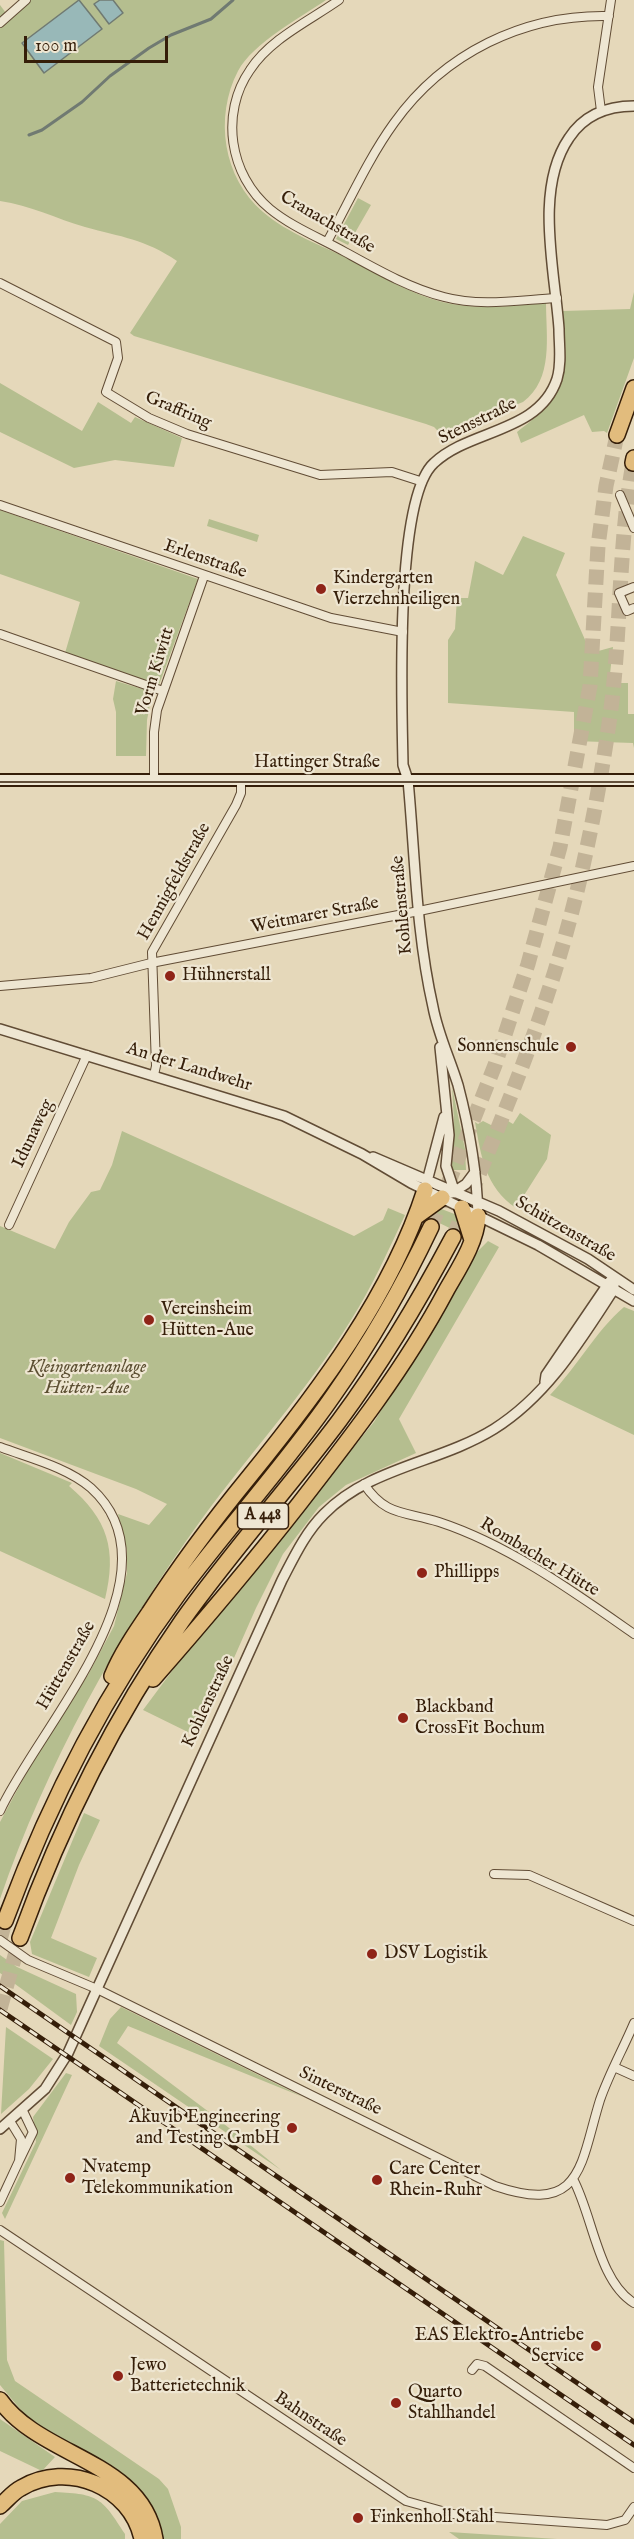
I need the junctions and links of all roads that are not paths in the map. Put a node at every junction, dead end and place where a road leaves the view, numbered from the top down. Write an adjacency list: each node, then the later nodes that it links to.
1 (26, 0): 5 (street)
2 (339, 0): 8 (street, Cranachstraße)
3 (611, 0): 4 (street)
4 (609, 16): 7 (street); 8 (street)
5 (0, 23)
6 (634, 106): 7 (street, Stensstraße)
7 (601, 111): 10 (street, Stensstraße)
8 (327, 242): 10 (street, Cranachstraße)
9 (0, 283): 13 (street, Graffring)
10 (557, 298): 13 (street, Stensstraße)
11 (634, 388): 12 (highway)
12 (617, 435)
13 (420, 481): 20 (street, Stensstraße)
14 (620, 495): 16 (street)
15 (0, 505): 17 (street, Erlenstraße)
16 (634, 528)
17 (204, 576): 20 (street, Erlenstraße); 22 (street, Vorm Kiwitt)
18 (634, 587): 19 (street)
19 (634, 608)
20 (403, 632): 26 (street, Stensstraße)
21 (0, 634): 22 (street)
22 (163, 691): 25 (street, Vorm Kiwitt)
23 (241, 779): 25 (main road, Hattinger Straße); 26 (main road, Hattinger Straße); 30 (street, Hennigfeldstraße)
24 (0, 780): 25 (main road, Hattinger Straße)
25 (154, 780)
26 (408, 780): 27 (main road, Hattinger Straße); 29 (street, Kohlenstraße)
27 (634, 780)
28 (634, 866): 29 (street, Weitmarer Straße)
29 (419, 911): 30 (street, Weitmarer Straße); 32 (street, Kohlenstraße)
30 (151, 963): 31 (street, Weitmarer Straße); 35 (street, Hennigfeldstraße)
31 (0, 986)
32 (437, 1027): 36 (street, Kohlenstraße); 37 (street, Kohlenstraße)
33 (0, 1029): 34 (street, An der Landwehr)
34 (87, 1055): 35 (street, An der Landwehr); 43 (street, Idunaweg)
35 (153, 1075): 38 (street, An der Landwehr)
36 (446, 1097): 38 (street, Kohlenstraße); 39 (street, Kohlenstraße)
37 (475, 1172): 39 (street); 41 (street, Kohlenstraße)
38 (426, 1185): 39 (street, An der Landwehr); 39 (street, An der Landwehr); 42 (highway)
39 (448, 1195): 40 (street, An der Landwehr); 40 (street); 41 (street, An der Landwehr); 42 (highway)
40 (462, 1208): 41 (street, An der Landwehr); 46 (highway)
41 (478, 1209): 46 (highway); 47 (street, Schützenstraße); 48 (street, Schützenstraße)
42 (417, 1216): 55 (highway)
43 (9, 1225)
44 (431, 1227): 55 (highway, A 448)
45 (453, 1237): 54 (highway, A 448)
46 (472, 1240): 54 (highway)
47 (614, 1278): 48 (street); 49 (street, Schützenstraße)
48 (610, 1286): 50 (street, Schützenstraße); 52 (street, Kohlenstraße)
49 (634, 1290)
50 (634, 1301)
51 (0, 1447): 56 (street, Hüttenstraße)
52 (364, 1484): 53 (street, Rombacher Hütte); 62 (street, Kohlenstraße)
53 (634, 1635)
54 (123, 1713): 60 (highway, A 448)
55 (90, 1731): 58 (highway, A 448)
56 (0, 1811)
57 (494, 1874): 59 (street)
58 (5, 1921)
59 (634, 1921)
60 (20, 1938)
61 (0, 1940): 62 (street)
62 (97, 1989): 66 (street, Kohlenstraße); 70 (street, Sinterstraße)
63 (634, 2024): 64 (street)
64 (614, 2067): 65 (street); 70 (street)
65 (634, 2076)
66 (23, 2111): 67 (street, Kohlenstraße); 69 (street)
67 (10, 2121): 68 (street, Kohlenstraße); 69 (street)
68 (0, 2129)
69 (19, 2162): 71 (street)
70 (573, 2179): 73 (street)
71 (0, 2202)
72 (0, 2230): 78 (street, Bahnstraße)
73 (634, 2303)
74 (472, 2370): 76 (street)
75 (0, 2400): 80 (highway)
76 (634, 2468)
77 (0, 2506): 79 (highway)
78 (634, 2507)
79 (142, 2539)
80 (155, 2539)

